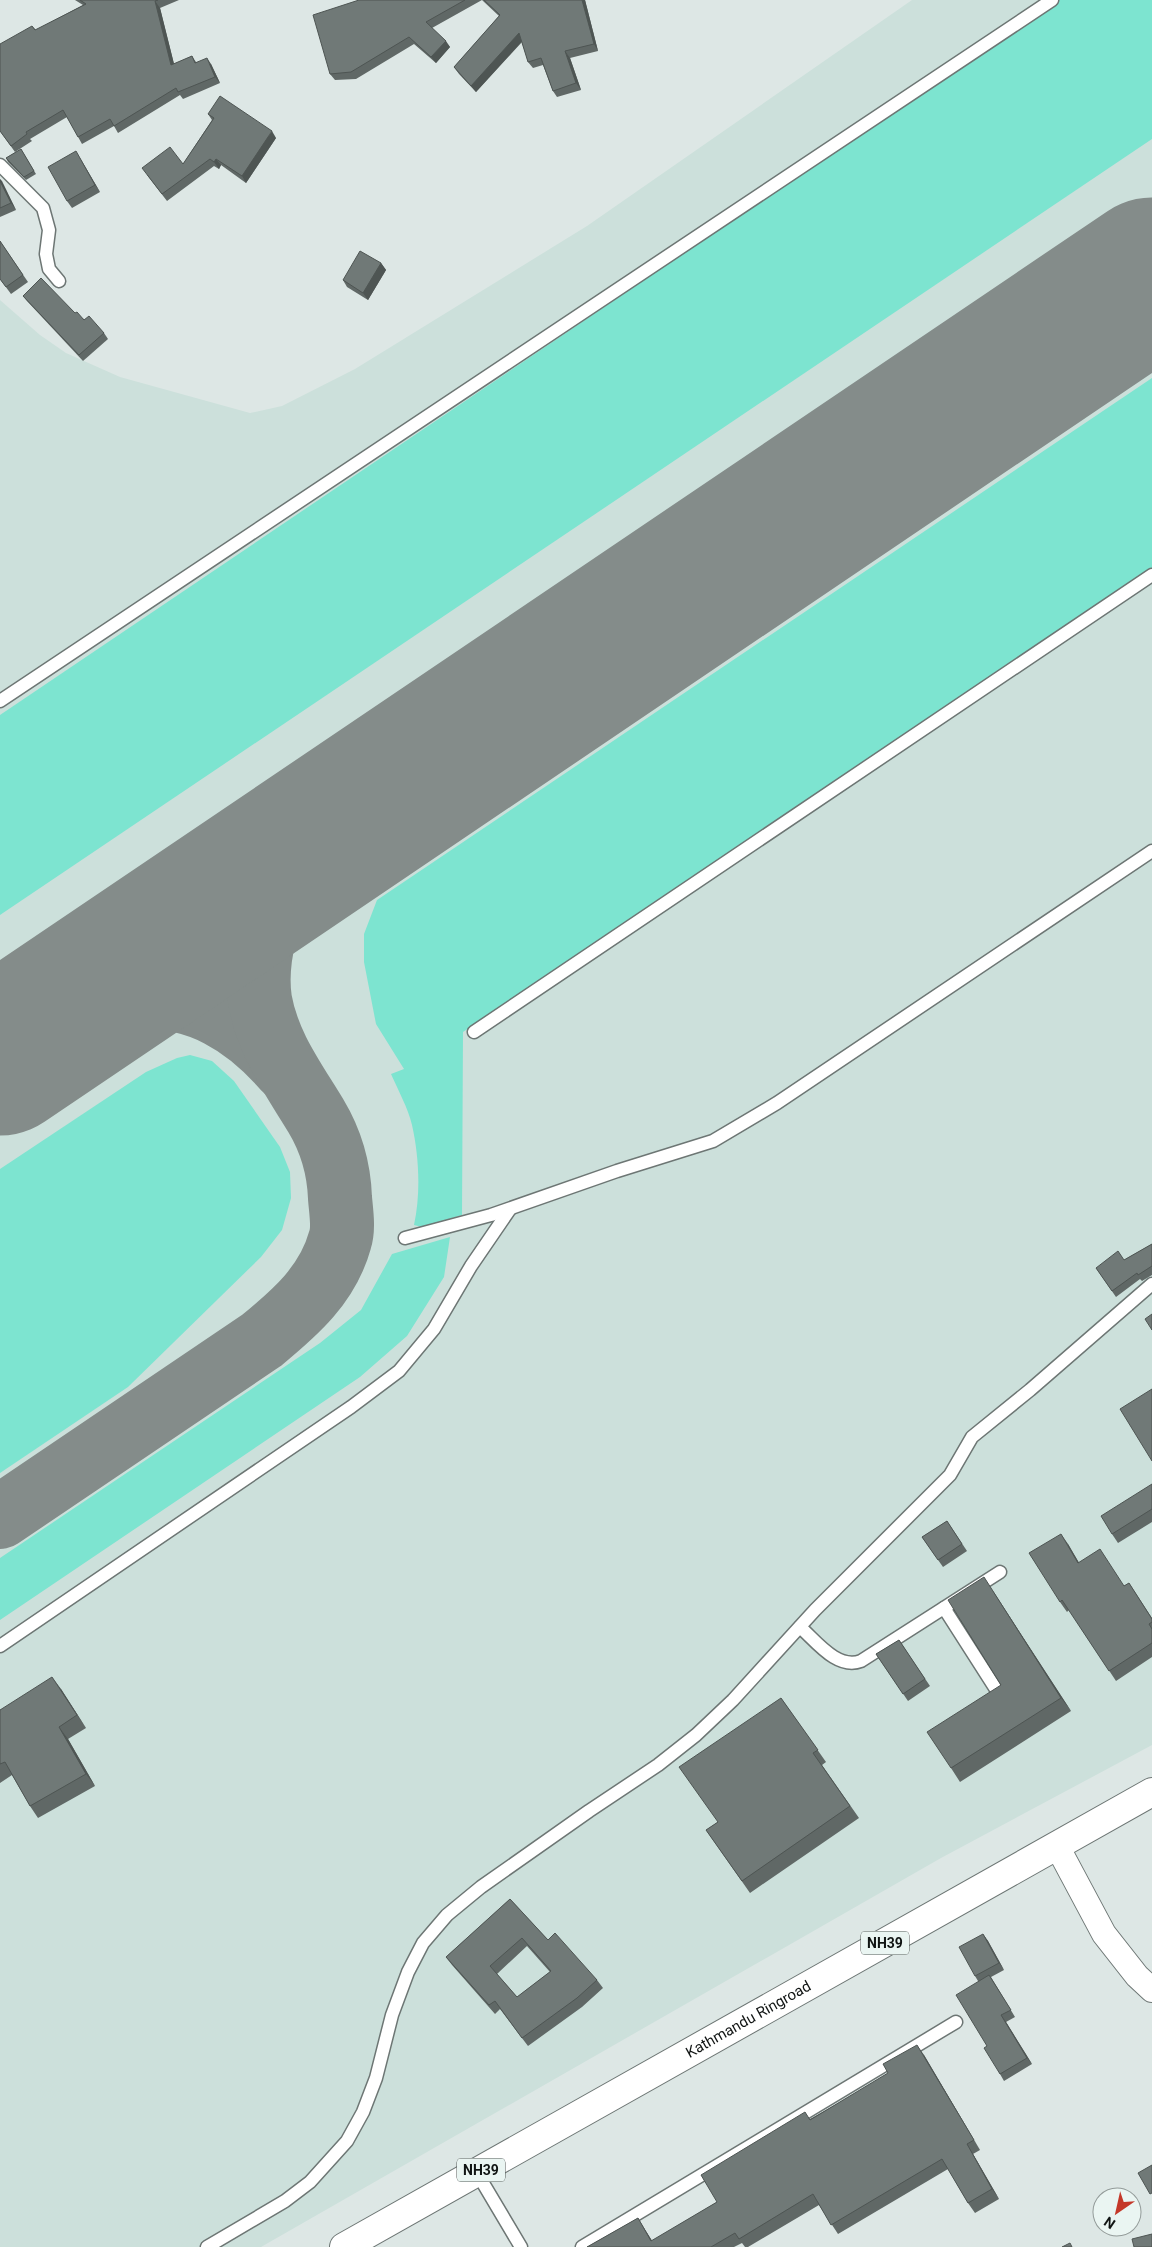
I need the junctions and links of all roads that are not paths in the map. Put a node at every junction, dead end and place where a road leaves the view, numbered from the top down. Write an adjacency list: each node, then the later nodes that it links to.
1 (1052, 0): 5 (lane)
2 (0, 165): 3 (lane)
3 (59, 281)
4 (1152, 575): 7 (lane)
5 (0, 701)
6 (1152, 851): 8 (lane)
7 (474, 1032)
8 (510, 1208): 9 (lane); 14 (lane)
9 (404, 1238)
10 (1152, 1284): 13 (lane)
11 (1000, 1572): 12 (lane)
12 (944, 1608): 13 (lane); 15 (lane)
13 (800, 1627): 21 (lane)
14 (0, 1646)
15 (999, 1694)
16 (1152, 1792): 17 (highway, Kathmandu Ringroad / NH39)
17 (1057, 1846): 18 (street); 20 (highway, Kathmandu Ringroad / NH39)
18 (1152, 1990)
19 (956, 2022): 24 (lane)
20 (477, 2173): 22 (highway, Kathmandu Ringroad / NH39); 23 (lane)
21 (207, 2247)
22 (344, 2247)
23 (521, 2247)
24 (582, 2247)

